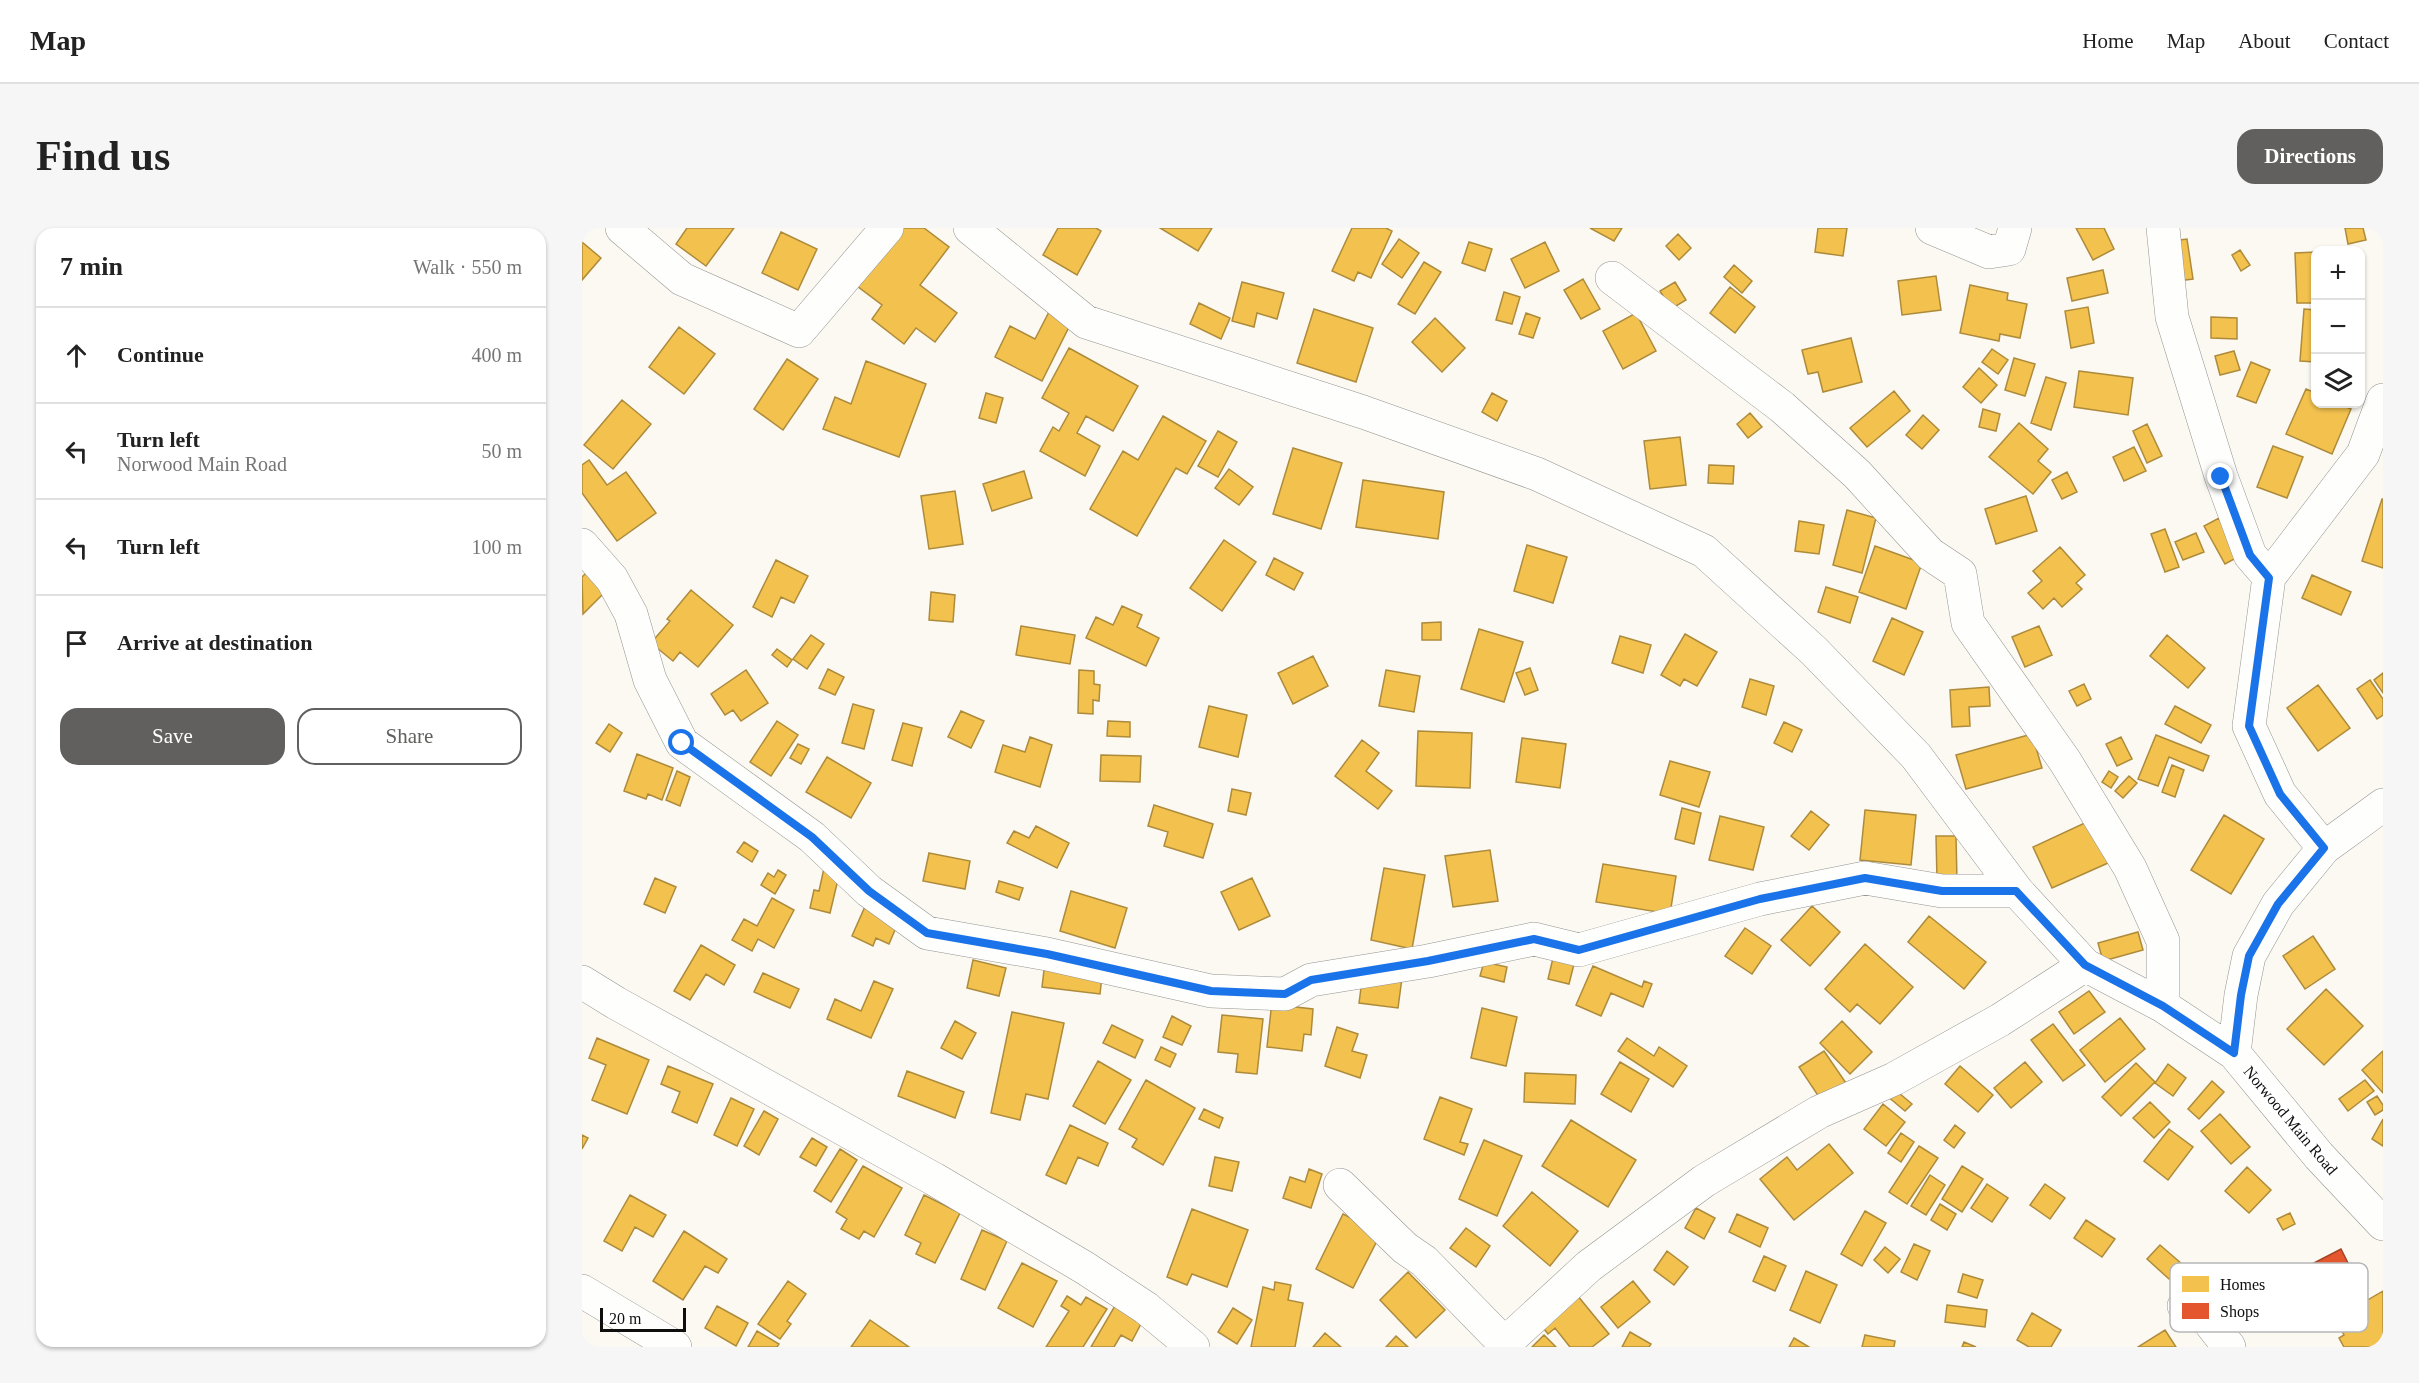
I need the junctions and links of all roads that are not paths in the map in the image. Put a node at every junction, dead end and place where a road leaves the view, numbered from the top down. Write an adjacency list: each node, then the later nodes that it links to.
1 (622, 228): 2 (street)
2 (887, 228)
3 (970, 228): 13 (street)
4 (1932, 228): 5 (street)
5 (2015, 228)
6 (2163, 228): 10 (street)
7 (1612, 278): 16 (street)
8 (2383, 400): 10 (street)
9 (582, 545): 13 (street)
10 (2269, 578): 12 (street)
11 (2383, 805): 12 (street, Norwood Main Road)
12 (2324, 848): 17 (street, Norwood Main Road)
13 (2016, 891): 14 (street)
14 (2085, 965): 16 (street); 22 (street)
15 (582, 982): 24 (street)
16 (2163, 1006): 17 (street)
17 (2234, 1053): 19 (street, Norwood Main Road)
18 (1340, 1185): 22 (street)
19 (2383, 1224)
20 (582, 1291): 23 (street)
21 (2217, 1332): 25 (street)
22 (1503, 1346)
23 (675, 1347)
24 (1192, 1347)
25 (2229, 1347)

